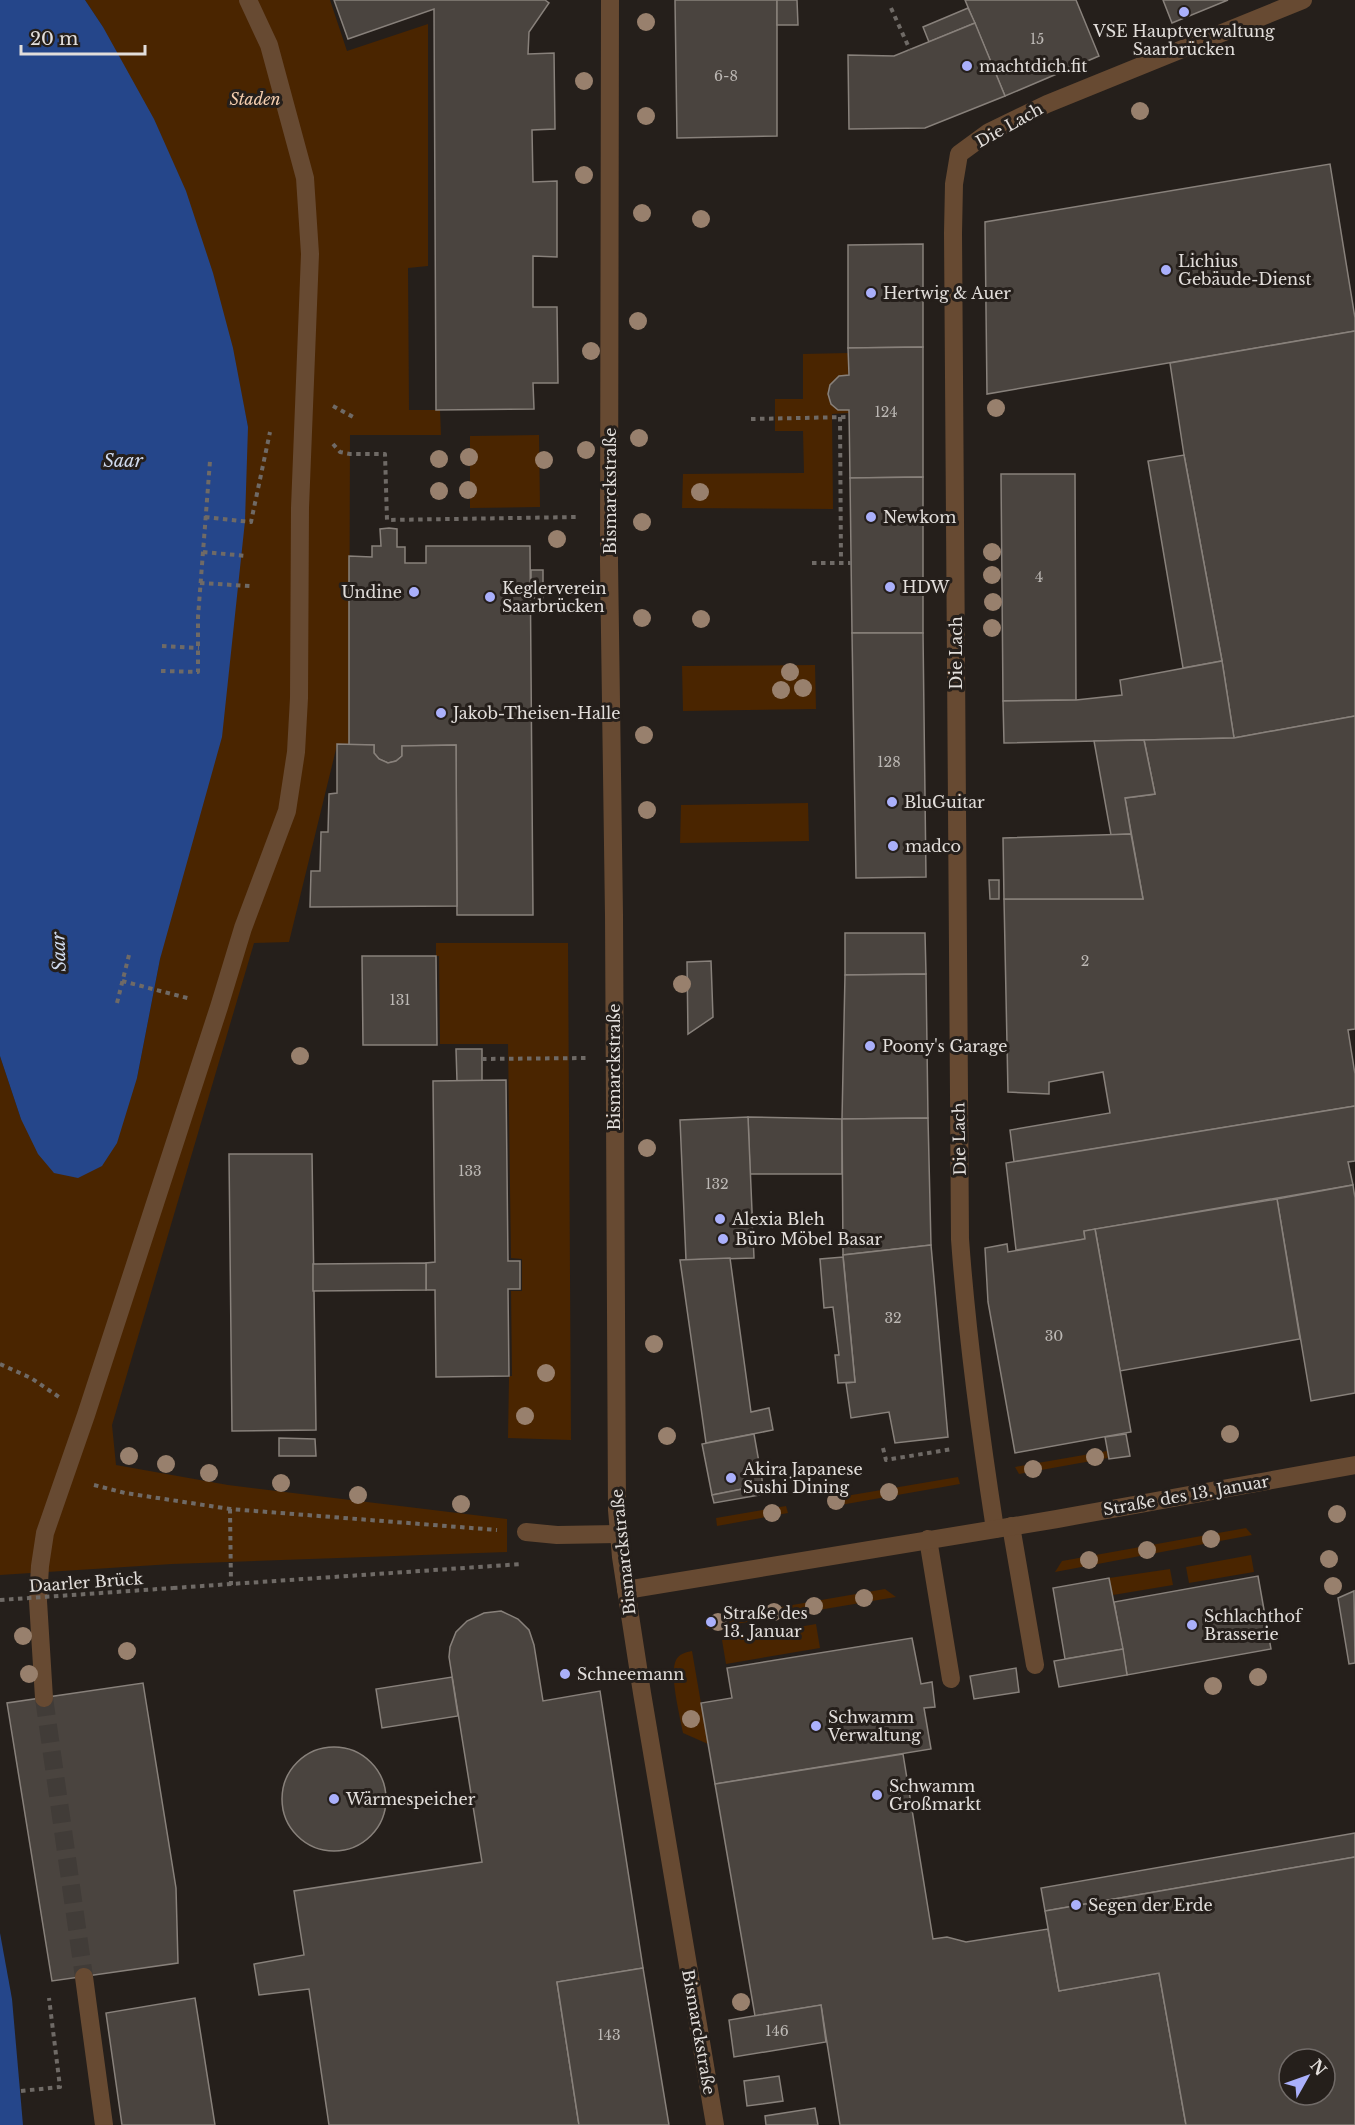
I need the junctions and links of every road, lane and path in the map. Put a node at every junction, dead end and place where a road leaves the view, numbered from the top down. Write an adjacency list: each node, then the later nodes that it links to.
1 (248, 0): 33 (street)
2 (610, 0): 13 (street, Bismarckstraße)
3 (1303, 0): 34 (street, Die Lach)
4 (891, 8): 5 (path)
5 (910, 50)
6 (330, 405): 9 (path)
7 (840, 417): 8 (path); 10 (path); 19 (path)
8 (849, 417)
9 (356, 418)
10 (751, 419)
11 (340, 452): 13 (path)
12 (210, 461): 14 (path)
13 (610, 516): 30 (street, Bismarckstraße)
14 (205, 517): 15 (path); 16 (path)
15 (250, 522)
16 (203, 552): 17 (path); 21 (path)
17 (247, 556)
18 (812, 563): 19 (path)
19 (841, 563): 20 (path)
20 (851, 563)
21 (200, 583): 22 (path); 24 (path)
22 (250, 586)
23 (162, 646): 24 (path)
24 (199, 648): 25 (path)
25 (161, 671)
26 (129, 956): 27 (path)
27 (122, 981): 28 (path); 29 (path)
28 (189, 998)
29 (117, 1003)
30 (614, 1058): 31 (path); 41 (street, Bismarckstraße)
31 (482, 1059)
32 (0, 1364): 33 (path)
33 (86, 1415): 37 (street)
34 (982, 1443): 35 (path); 39 (street, Die Lach)
35 (883, 1448)
36 (1355, 1464): 39 (street, Straße des 13. Januar)
37 (66, 1473): 38 (path); 49 (street)
38 (230, 1509): 40 (path); 44 (path)
39 (1003, 1527): 42 (street, Straße des 13. Januar); 47 (street, Die Lach)
40 (526, 1532): 41 (street)
41 (618, 1534): 45 (street, Bismarckstraße)
42 (928, 1539): 45 (street, Straße des 13. Januar); 48 (street)
43 (527, 1564): 44 (path, Daarler Brück)
44 (231, 1585): 46 (path, Daarler Brück, bridge)
45 (626, 1590): 56 (street, Bismarckstraße)
46 (0, 1600)
47 (1035, 1665)
48 (951, 1678)
49 (44, 1698)
50 (84, 1977): 55 (street)
51 (49, 1998): 52 (path)
52 (53, 2042): 53 (path); 54 (path)
53 (58, 2045)
54 (21, 2091)
55 (104, 2125)
56 (715, 2125)

